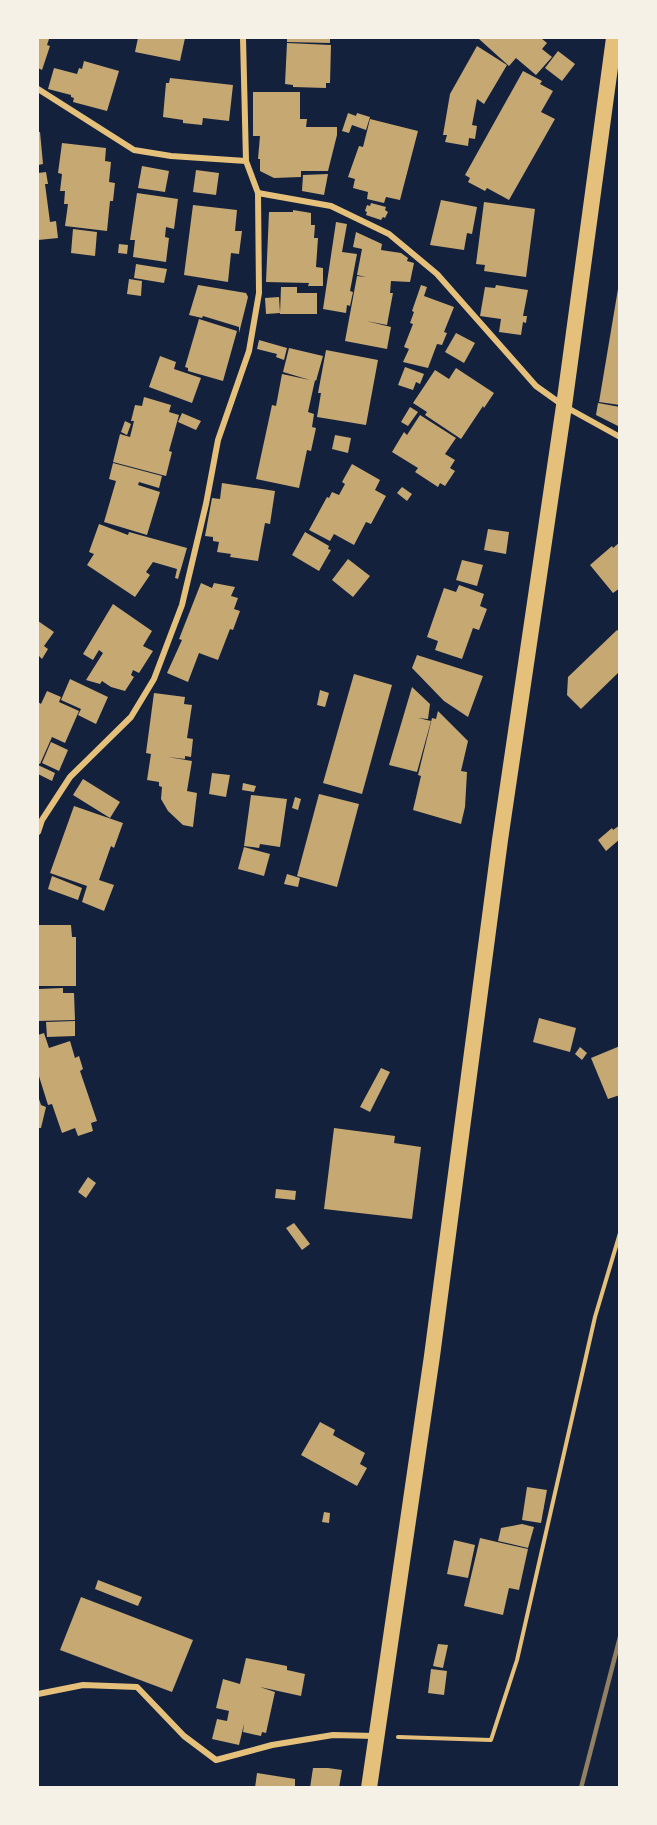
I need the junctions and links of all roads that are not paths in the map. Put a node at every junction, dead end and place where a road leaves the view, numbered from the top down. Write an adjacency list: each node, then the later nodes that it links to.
1 (243, 38): 4 (street)
2 (614, 38): 6 (highway)
3 (38, 89): 4 (street)
4 (246, 161): 5 (street)
5 (258, 193): 6 (street); 8 (street)
6 (564, 406): 7 (street); 10 (highway)
7 (620, 437)
8 (38, 832)
9 (38, 1694): 10 (street)
10 (376, 1736): 11 (highway)
11 (369, 1788)

